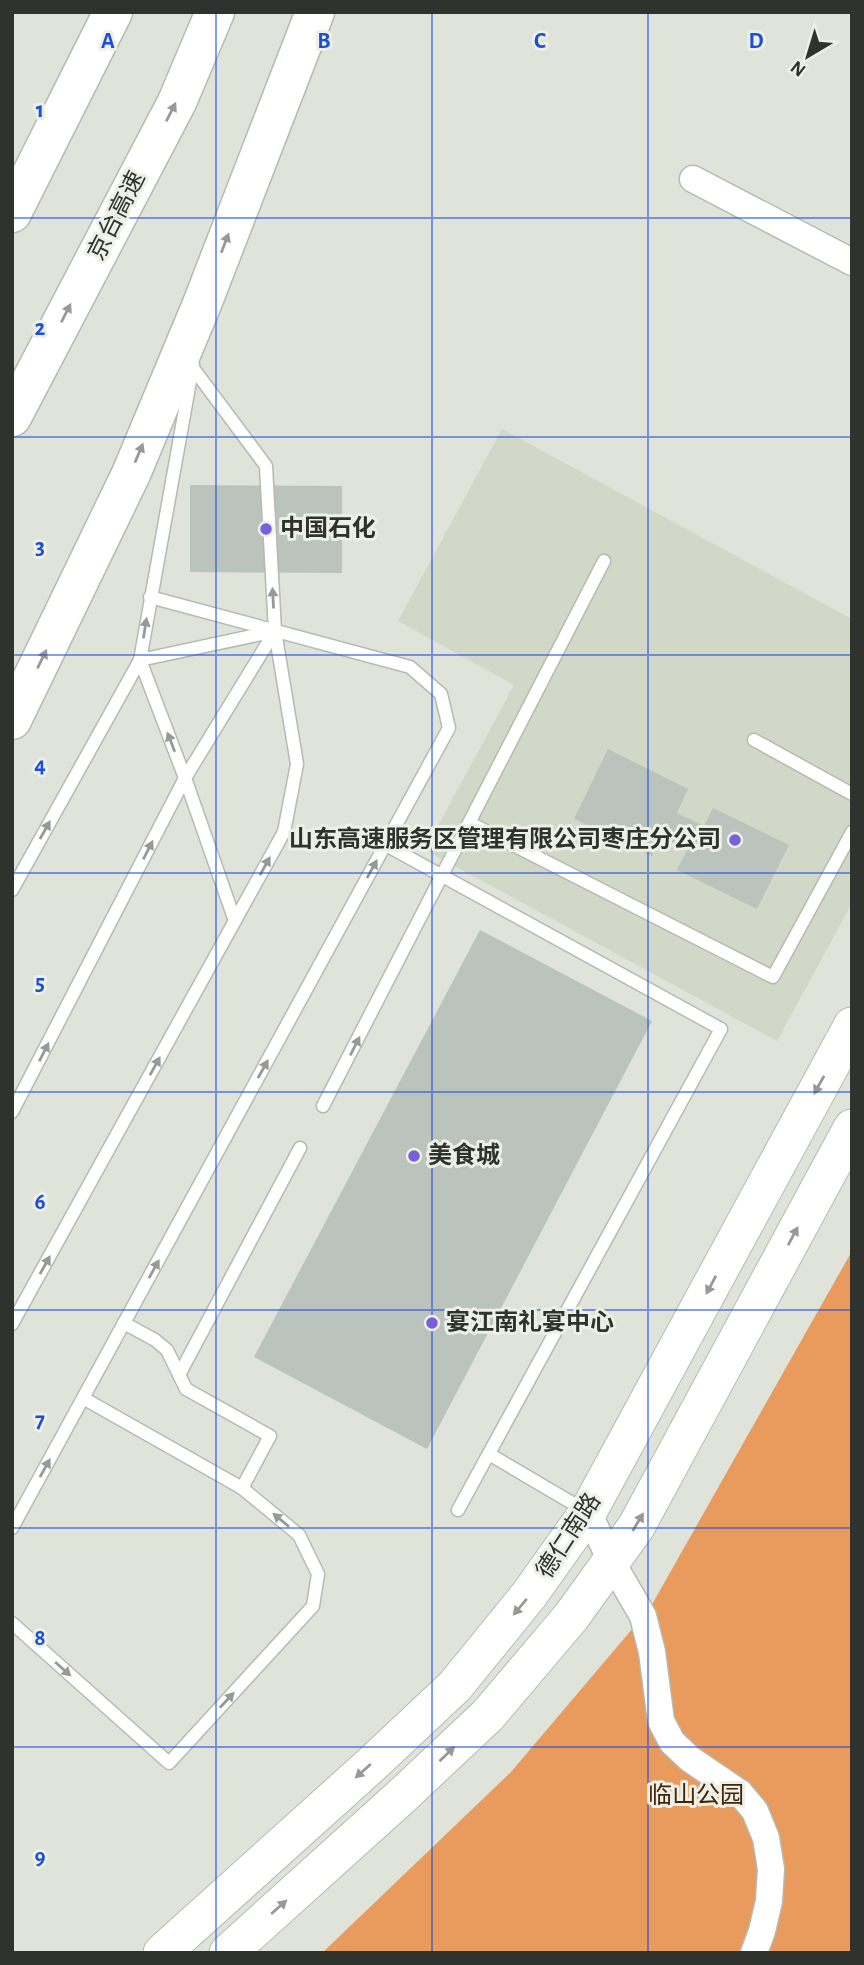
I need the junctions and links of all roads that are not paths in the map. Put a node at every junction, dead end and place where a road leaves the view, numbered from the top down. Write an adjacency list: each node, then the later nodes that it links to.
1 (113, 12): 5 (highway)
2 (215, 12): 9 (highway, 京台高速, one-way to 2)
3 (315, 12): 7 (highway, one-way to 3)
4 (693, 179): 6 (street)
5 (12, 213)
6 (852, 262)
7 (202, 304): 8 (lane); 14 (highway, one-way to 7)
8 (193, 368): 11 (lane); 12 (lane, one-way to 8)
9 (12, 417)
10 (604, 561): 18 (lane)
11 (150, 597): 12 (lane); 13 (lane, one-way to 11)
12 (275, 631): 13 (lane); 16 (lane); 20 (lane); 23 (lane, one-way to 12)
13 (140, 660): 16 (lane, one-way to 13); 22 (lane, one-way to 13)
14 (12, 720)
15 (754, 740): 17 (lane)
16 (185, 778): 23 (lane); 26 (lane, one-way to 16)
17 (852, 794)
18 (470, 823): 19 (lane); 21 (lane)
19 (852, 832)
20 (386, 845): 21 (lane); 30 (lane, one-way to 20)
21 (442, 876): 25 (lane, one-way to 21); 33 (lane)
22 (12, 890)
23 (235, 921): 29 (lane, one-way to 23)
24 (852, 1026): 36 (main road, 德仁南路, one-way to 36)
25 (323, 1106)
26 (12, 1112)
27 (852, 1128): 38 (main road, 德仁南路, one-way to 27)
28 (300, 1148): 31 (lane)
29 (12, 1324)
30 (124, 1324): 31 (lane); 32 (lane)
31 (179, 1375): 34 (lane)
32 (83, 1398): 34 (lane); 37 (lane, one-way to 32)
33 (489, 1454): 35 (lane); 36 (lane)
34 (242, 1488): 39 (lane, one-way to 34)
35 (458, 1510)
36 (588, 1512): 38 (street); 40 (main road, 德仁南路, one-way to 40)
37 (12, 1528)
38 (611, 1560): 41 (main road, 德仁南路, one-way to 38); 42 (street)
39 (12, 1623)
40 (162, 1953)
41 (228, 1953)
42 (754, 1953)

